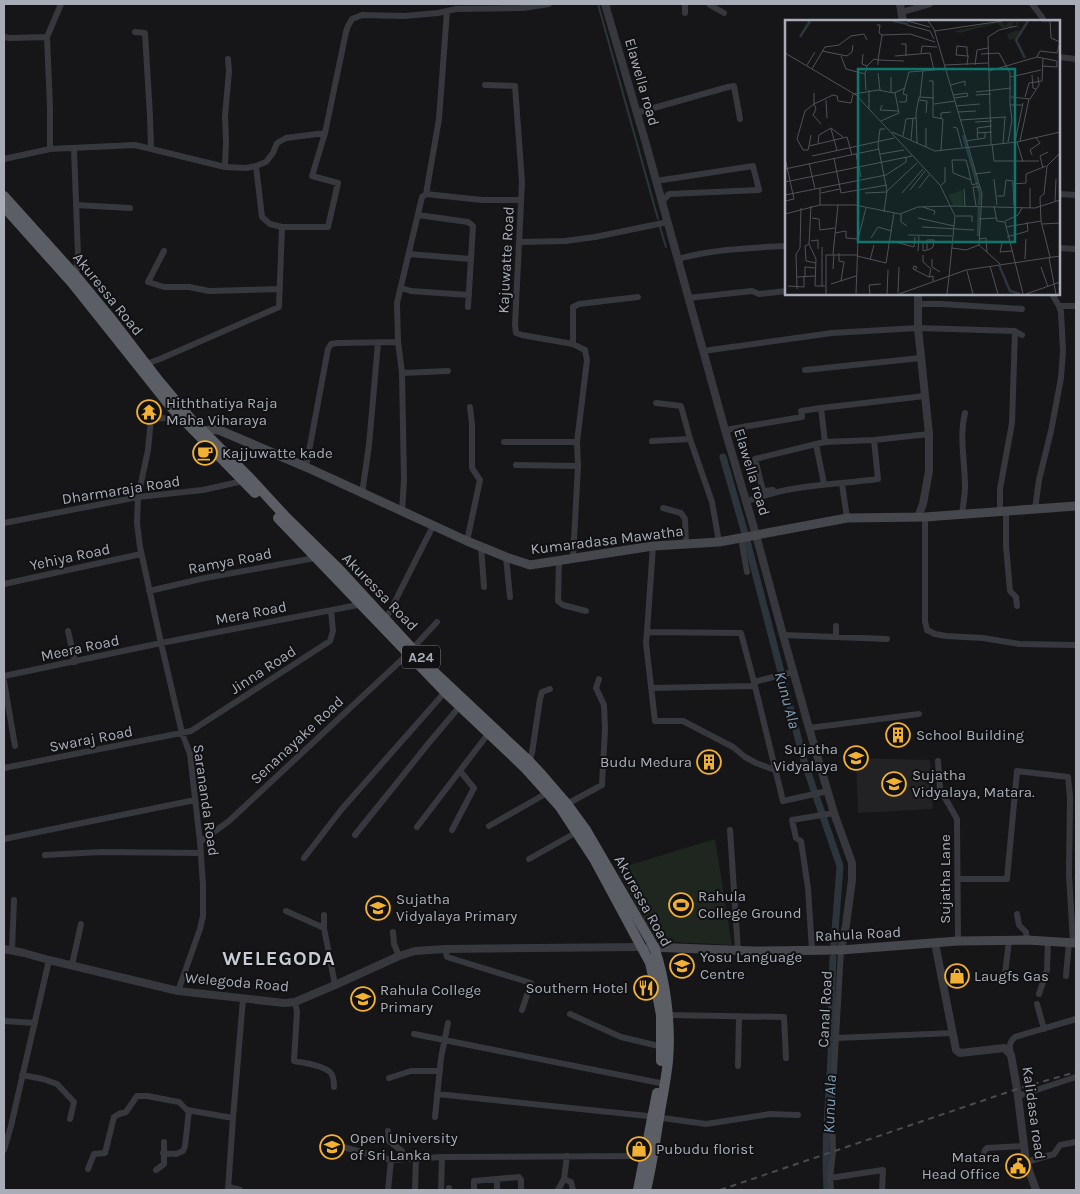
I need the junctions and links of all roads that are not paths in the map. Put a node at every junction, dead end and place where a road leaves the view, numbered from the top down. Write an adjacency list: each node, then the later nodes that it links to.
1 (61, 4): 16 (street)
2 (549, 4): 8 (street)
3 (605, 4): 21 (street, Elawella road)
4 (684, 4): 11 (street)
5 (709, 4): 12 (street)
6 (930, 4): 9 (street)
7 (1032, 4): 13 (street)
8 (523, 6): 10 (street)
9 (901, 8)
10 (447, 11): 23 (street); 31 (street)
11 (685, 12)
12 (724, 13)
13 (1043, 20)
14 (135, 32): 24 (street)
15 (4, 37): 16 (street)
16 (48, 37): 25 (street)
17 (1060, 57): 19 (street)
18 (228, 59): 29 (street)
19 (1076, 59)
20 (485, 85): 35 (street, Kajuwatte Road)
21 (636, 113): 22 (street); 30 (street, Elawella road)
22 (740, 119)
23 (325, 133): 28 (street); 42 (street)
24 (151, 148): 26 (street); 29 (street)
25 (50, 149): 26 (street); 27 (street)
26 (74, 149): 37 (street)
27 (4, 159)
28 (256, 166): 29 (street); 42 (street)
29 (225, 167)
30 (656, 181): 36 (street, Elawella road); 36 (street)
31 (426, 194): 35 (street); 40 (street)
32 (1060, 194): 33 (street)
33 (1076, 194)
34 (4, 196): 51 (highway, Akuressa Road / A24)
35 (521, 200): 43 (street, Kajuwatte Road)
36 (662, 202): 41 (street, Elawella road)
37 (76, 205): 39 (street); 51 (street)
38 (4, 207): 65 (highway, Akuressa Road / A24)
39 (130, 208)
40 (418, 215): 48 (street); 49 (street)
41 (668, 222): 43 (street); 50 (street, Elawella road)
42 (282, 227): 53 (street)
43 (520, 242): 69 (street, Kajuwatte Road)
44 (785, 246): 50 (street)
45 (1060, 248): 46 (street)
46 (1076, 248)
47 (164, 251): 53 (street)
48 (409, 254): 49 (street); 52 (street)
49 (470, 259): 55 (street)
50 (678, 259): 59 (street, Elawella road)
51 (76, 276): 65 (highway, Akuressa Road / A24)
52 (401, 288): 55 (street); 67 (street)
53 (280, 290): 72 (street)
54 (785, 291): 59 (street)
55 (469, 295): 63 (street)
56 (918, 295): 60 (street)
57 (1053, 295): 61 (street)
58 (638, 297): 69 (street)
59 (688, 298): 70 (street, Elawella road)
60 (918, 304): 64 (street); 66 (street)
61 (1059, 306): 62 (street); 104 (street)
62 (1076, 306)
63 (468, 307)
64 (1022, 309)
65 (110, 324): 72 (highway, Akuressa Road / A24); 81 (highway, Akuressa Road / A24)
66 (918, 328): 70 (street); 71 (street); 105 (street)
67 (398, 342): 68 (street); 75 (street)
68 (378, 343): 94 (street); 99 (street)
69 (573, 344): 89 (street)
70 (703, 351): 82 (street, Elawella road)
71 (921, 358): 73 (street); 76 (street)
72 (146, 364): 83 (highway, Akuressa Road / A24)
73 (805, 370)
74 (448, 371): 75 (street)
75 (402, 373): 106 (street)
76 (925, 396): 79 (street); 84 (street)
77 (656, 402): 85 (street)
78 (470, 407): 114 (street)
79 (821, 408): 82 (street); 90 (street)
80 (965, 413): 107 (street)
81 (181, 417): 83 (highway, Akuressa Road / A24); 100 (street, Sarananda Road)
82 (725, 430): 101 (street, Elawella road)
83 (202, 434): 94 (main road, Kumaradasa Mawatha); 95 (highway, Akuressa Road / A24); 129 (highway, Akuressa Road / A24)
84 (928, 434): 86 (street); 108 (street)
85 (690, 438): 87 (street); 115 (street)
86 (874, 440): 90 (street); 97 (street)
87 (652, 441)
88 (504, 442): 89 (street)
89 (577, 442): 93 (street)
90 (825, 442): 91 (street)
91 (816, 444): 96 (street); 98 (street)
92 (516, 465): 93 (street)
93 (578, 466): 122 (street)
94 (306, 468): 99 (main road, Kumaradasa Mawatha)
95 (243, 481): 100 (street, Dharmaraja Road); 121 (highway, Akuressa Road / A24)
96 (824, 484): 97 (street); 98 (street)
97 (842, 484): 109 (street)
98 (774, 493): 101 (street)
99 (362, 494): 106 (main road, Kumaradasa Mawatha)
100 (138, 497): 110 (street, Dharmaraja Road); 119 (street, Sarananda Road)
101 (746, 501): 112 (street, Elawella road)
102 (1076, 506): 104 (main road, Kumaradasa Mawatha)
103 (663, 508): 116 (street)
104 (1035, 509): 105 (main road, Kumaradasa Mawatha)
105 (1003, 511): 107 (main road, Kumaradasa Mawatha); 130 (street)
106 (402, 512): 111 (main road, Kumaradasa Mawatha)
107 (962, 514): 108 (main road, Kumaradasa Mawatha)
108 (922, 517): 109 (main road, Kumaradasa Mawatha); 142 (street)
109 (847, 518): 112 (main road, Kumaradasa Mawatha)
110 (4, 523)
111 (433, 526): 114 (main road, Kumaradasa Mawatha); 133 (street)
112 (756, 535): 113 (main road, Kumaradasa Mawatha); 138 (street, Elawella road)
113 (740, 538): 115 (main road, Kumaradasa Mawatha); 124 (street)
114 (467, 541): 117 (main road, Kumaradasa Mawatha)
115 (719, 542): 116 (main road, Kumaradasa Mawatha)
116 (686, 544): 118 (main road, Kumaradasa Mawatha)
117 (481, 546): 120 (main road, Kumaradasa Mawatha); 126 (street)
118 (653, 546): 122 (main road, Kumaradasa Mawatha); 137 (street)
119 (141, 554): 125 (street, Yehiya Road); 127 (street, Sarananda Road)
120 (506, 557): 123 (main road, Kumaradasa Mawatha); 128 (street)
121 (315, 558): 127 (street, Ramya Road); 129 (highway, Akuressa Road / A24)
122 (572, 558): 123 (main road, Kumaradasa Mawatha)
123 (559, 560): 132 (street)
124 (747, 572)
125 (4, 584)
126 (484, 587)
127 (149, 591): 141 (street, Sarananda Road)
128 (510, 597)
129 (361, 599): 131 (street, Mera Road); 133 (highway, Akuressa Road / A24); 143 (highway, Akuressa Road / A24)
130 (1017, 606)
131 (331, 610): 141 (street, Mera Road); 157 (street, Jinna Road)
132 (586, 611)
133 (386, 619): 143 (highway, Akuressa Road / A24)
134 (437, 622): 143 (street, Senanayake Road)
135 (836, 626): 139 (street)
136 (68, 632): 144 (street)
137 (647, 632): 149 (street); 150 (street)
138 (783, 636): 139 (street); 145 (street, Elawella road)
139 (836, 638): 140 (street)
140 (887, 639)
141 (161, 643): 144 (street, Meera Road); 157 (street, Sarananda Road)
142 (1076, 645)
143 (410, 651): 152 (highway, Akuressa Road / A24); 154 (highway, Akuressa Road / A24); 178 (street, Senanayake Road)
144 (75, 662): 146 (street, Meera Road)
145 (793, 672): 149 (street); 156 (street, Elawella road)
146 (4, 676)
147 (599, 679): 169 (street)
148 (4, 681): 159 (street)
149 (755, 684): 150 (street); 163 (street)
150 (651, 688): 163 (street)
151 (550, 689): 160 (street)
152 (445, 692): 153 (highway, Akuressa Road / A24); 181 (street)
153 (460, 706): 154 (highway, Akuressa Road / A24); 176 (street)
154 (473, 713): 158 (highway, Akuressa Road / A24); 160 (highway, Akuressa Road / A24)
155 (920, 714): 156 (street)
156 (809, 728): 165 (street, Elawella road)
157 (182, 733): 162 (street, Swaraj Road); 168 (street, Sarananda Road)
158 (488, 734): 164 (street); 166 (highway, Akuressa Road / A24)
159 (15, 746)
160 (529, 761): 169 (highway, Akuressa Road / A24)
161 (938, 761): 183 (street, Sujatha Lane)
162 (4, 768)
163 (776, 770): 165 (street)
164 (460, 771): 172 (street); 173 (street)
165 (828, 792): 170 (street, Elawella road)
166 (547, 793): 171 (street); 175 (highway, Akuressa Road / A24)
167 (1073, 797): 183 (street); 195 (street)
168 (195, 800): 177 (street); 178 (street, Sarananda Road)
169 (567, 804): 198 (highway, Akuressa Road / A24)
170 (834, 813): 202 (street); 203 (street, Elawella road)
171 (489, 826)
172 (417, 827)
173 (452, 830)
174 (730, 830): 204 (street)
175 (577, 832): 182 (street); 197 (highway, Akuressa Road / A24)
176 (355, 835)
177 (4, 839)
178 (200, 842): 179 (street, Sarananda Road)
179 (200, 853): 180 (street); 211 (street, Sarananda Road)
180 (45, 855)
181 (304, 858)
182 (529, 859)
183 (958, 879): 192 (street, Sujatha Lane)
184 (14, 900): 201 (street)
185 (286, 911): 189 (street)
186 (1017, 914): 191 (street)
187 (324, 915): 189 (street)
188 (81, 924): 207 (street)
189 (324, 928): 210 (street)
190 (393, 932): 205 (street)
191 (1027, 940): 193 (main road, Rahula Road); 194 (main road, Rahula Road)
192 (958, 941): 193 (main road, Rahula Road); 196 (main road, Rahula Road)
193 (1009, 941): 208 (street)
194 (1048, 941): 195 (main road, Rahula Road); 212 (street)
195 (1073, 942): 209 (street)
196 (935, 943): 203 (main road, Rahula Road); 225 (street, Kalidasa road)
197 (642, 947): 198 (main road, Rahula Road); 200 (street, Welegoda Road); 229 (highway, Akuressa Road / A24)
198 (654, 947): 204 (main road, Rahula Road); 218 (highway, Akuressa Road / A24)
199 (4, 949): 201 (street, Welegoda Road)
200 (445, 949): 205 (street, Welegoda Road); 216 (street)
201 (12, 950): 206 (street, Welegoda Road)
202 (812, 950): 203 (main road, Rahula Road); 204 (main road, Rahula Road)
203 (841, 950): 227 (street, Canal Road)
204 (738, 951)
205 (399, 956): 210 (street, Welegoda Road)
206 (49, 960): 207 (street, Welegoda Road); 222 (street)
207 (72, 965): 211 (street, Welegoda Road)
208 (1005, 974)
209 (1066, 976)
210 (335, 985): 214 (street, Welegoda Road)
211 (178, 991): 213 (street, Welegoda Road)
212 (1040, 994)
213 (243, 999): 214 (street, Welegoda Road); 246 (street)
214 (295, 1002): 238 (street)
215 (1038, 1004): 224 (street)
216 (522, 1010)
217 (570, 1014): 229 (street)
218 (667, 1015): 219 (street); 229 (highway, Akuressa Road / A24)
219 (739, 1016): 231 (street); 232 (street)
220 (1076, 1019): 224 (street)
221 (4, 1020): 222 (street)
222 (35, 1023): 234 (street)
223 (448, 1023): 228 (street)
224 (1044, 1028): 230 (street)
225 (953, 1033): 227 (street); 230 (street, Kalidasa road)
226 (414, 1034): 228 (street)
227 (836, 1038): 264 (street, Canal Road)
228 (444, 1039): 233 (street); 237 (street)
229 (665, 1047): 237 (highway, Akuressa Road / A24)
230 (1011, 1055): 240 (street, Kalidasa road)
231 (786, 1058)
232 (738, 1066)
233 (440, 1071): 236 (street); 239 (street)
234 (22, 1076): 245 (street); 252 (street)
235 (1076, 1077): 240 (street)
236 (389, 1078)
237 (662, 1083): 244 (highway, Akuressa Road / A24)
238 (334, 1088)
239 (438, 1094): 243 (street); 244 (street)
240 (1018, 1096): 250 (street, Kalidasa road)
241 (189, 1110): 246 (street); 253 (street); 262 (street)
242 (798, 1115): 244 (street)
243 (435, 1117)
244 (656, 1117): 255 (highway, Akuressa Road / A24); 278 (highway, Akuressa Road / A24)
245 (70, 1118)
246 (233, 1118): 267 (street)
247 (388, 1130): 259 (street)
248 (164, 1142): 253 (street)
249 (1076, 1142): 261 (street)
250 (1024, 1146): 257 (street); 261 (street, Kalidasa road)
251 (343, 1147): 260 (street)
252 (4, 1150)
253 (163, 1153): 263 (street)
254 (566, 1156): 255 (street); 256 (street); 265 (street)
255 (645, 1156): 277 (highway, Akuressa Road / A24)
256 (442, 1157): 258 (street); 271 (street)
257 (983, 1157)
258 (416, 1158): 259 (street); 270 (street)
259 (404, 1159): 260 (street)
260 (391, 1160): 269 (street)
261 (1026, 1162): 281 (street, Kalidasa road)
262 (88, 1169)
263 (156, 1170)
264 (830, 1178): 279 (street, Canal Road); 280 (street)
265 (564, 1179): 275 (street); 276 (street)
266 (497, 1180): 272 (street); 273 (street); 274 (street)
267 (229, 1189): 268 (street)
268 (240, 1190)
269 (388, 1190)
270 (415, 1190)
271 (441, 1190)
272 (474, 1190)
273 (497, 1190)
274 (521, 1190)
275 (558, 1190)
276 (573, 1190)
277 (638, 1190)
278 (646, 1190)
279 (831, 1190)
280 (882, 1190)
281 (1036, 1190)

